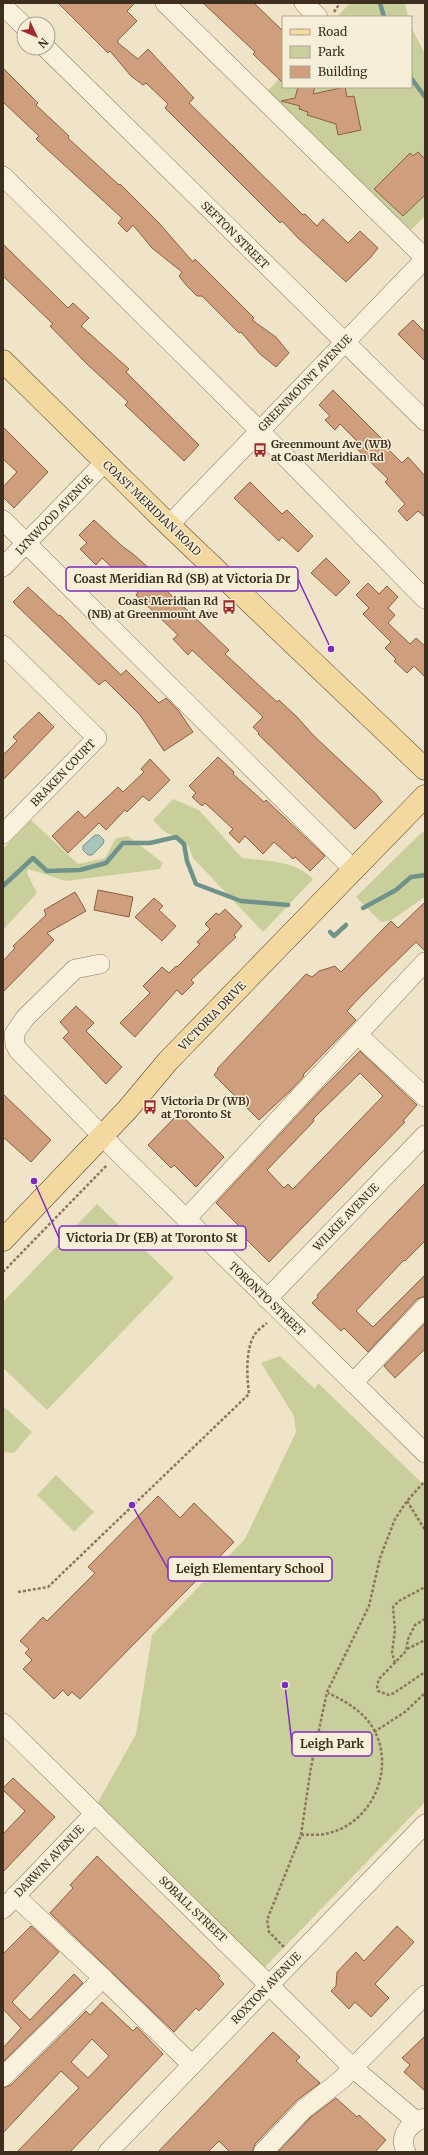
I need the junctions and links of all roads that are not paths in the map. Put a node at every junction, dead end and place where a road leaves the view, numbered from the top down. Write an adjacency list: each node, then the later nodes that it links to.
1 (165, 3): 8 (street)
2 (304, 3): 4 (street)
3 (3, 6): 5 (street)
4 (317, 16)
5 (16, 18)
6 (54, 56): 9 (street, SEFTON STREET)
7 (3, 176): 12 (street)
8 (425, 258): 9 (street, GREENMOUNT AVENUE)
9 (344, 342): 11 (street, SEFTON STREET); 12 (street, GREENMOUNT AVENUE)
10 (3, 361): 13 (main road, COAST MERIDIAN ROAD)
11 (425, 421)
12 (260, 431): 15 (street, GREENMOUNT AVENUE); 18 (street)
13 (105, 462): 15 (main road, COAST MERIDIAN ROAD); 16 (street, LYNWOOD AVENUE)
14 (3, 520): 16 (street)
15 (169, 525): 20 (main road, COAST MERIDIAN ROAD)
16 (26, 543): 17 (street, LYNWOOD AVENUE); 23 (street)
17 (3, 567)
18 (425, 599)
19 (3, 645): 22 (street, BRAKEN COURT)
20 (425, 769)
21 (425, 796): 23 (main road, VICTORIA DRIVE)
22 (3, 834)
23 (354, 870): 29 (main road, VICTORIA DRIVE)
24 (425, 962): 26 (street)
25 (100, 964): 29 (street, TORONTO STREET)
26 (358, 1035): 27 (street); 30 (street)
27 (425, 1097)
28 (425, 1135): 32 (street, WILKIE AVENUE)
29 (102, 1136): 30 (street, TORONTO STREET); 31 (main road, VICTORIA DRIVE)
30 (186, 1219): 32 (street, TORONTO STREET)
31 (3, 1240)
32 (267, 1299): 34 (street, TORONTO STREET)
33 (425, 1307): 34 (street)
34 (353, 1383): 35 (street, TORONTO STREET)
35 (425, 1453)
36 (3, 1723): 37 (street, SOBALL STREET)
37 (95, 1813): 39 (street, DARWIN AVENUE); 41 (street, SOBALL STREET)
38 (425, 1824): 41 (street, ROXTON AVENUE)
39 (9, 1903): 40 (street)
40 (103, 1978): 43 (street); 45 (street)
41 (270, 1984): 43 (street, ROXTON AVENUE); 44 (street, SOBALL STREET)
42 (425, 1995): 44 (street)
43 (192, 2064): 47 (street, ROXTON AVENUE)
44 (354, 2068): 46 (street, SOBALL STREET); 48 (street)
45 (3, 2077)
46 (413, 2131)
47 (108, 2152)
48 (263, 2152)

